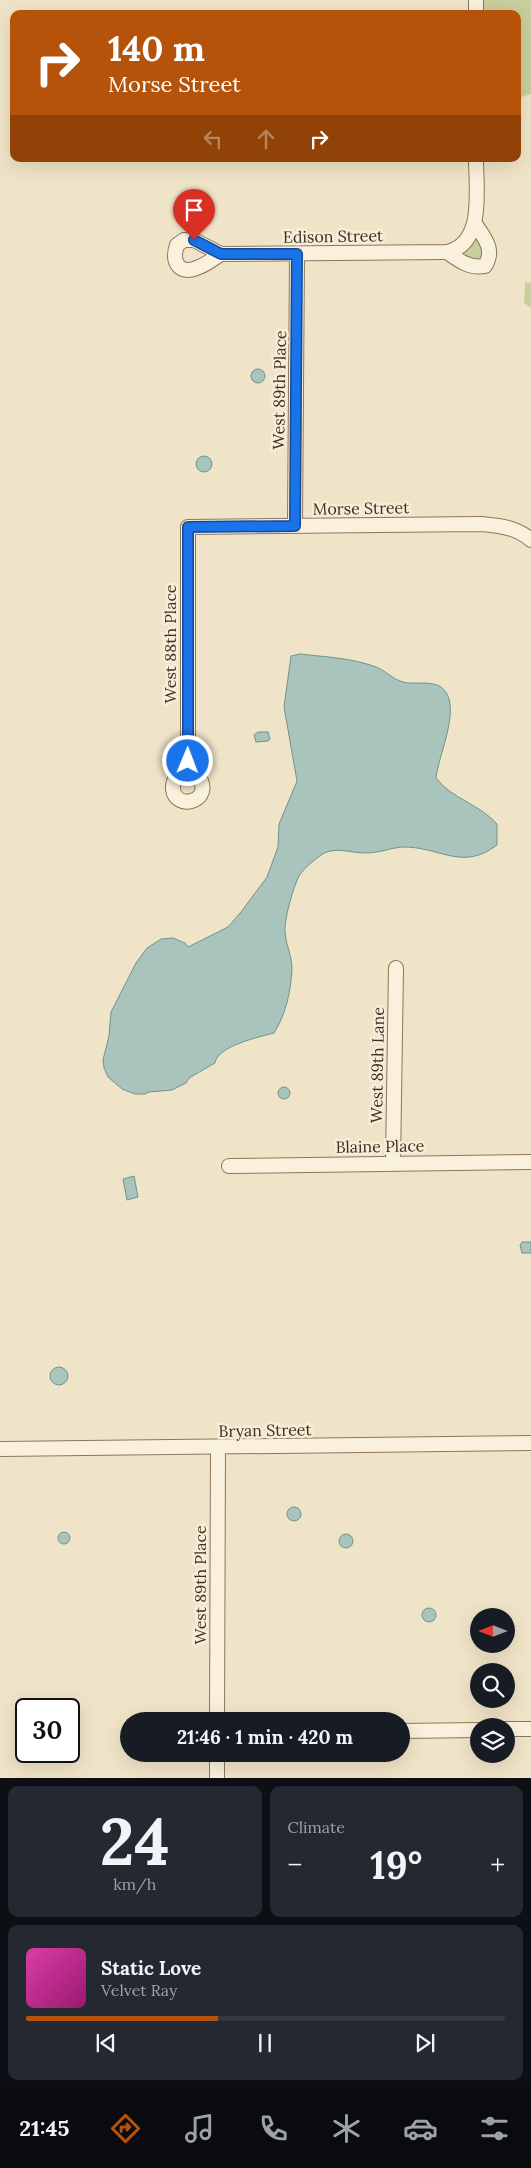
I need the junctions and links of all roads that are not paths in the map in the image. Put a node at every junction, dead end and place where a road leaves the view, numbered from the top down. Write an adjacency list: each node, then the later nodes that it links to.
1 (476, 162): 2 (street)
2 (475, 224): 3 (street, Edison Street); 3 (street)
3 (446, 252): 5 (street, Edison Street)
4 (221, 254): 5 (street, Edison Street)
5 (297, 254): 6 (street, West 89th Place)
6 (295, 526): 7 (street, Morse Street); 8 (street, Morse Street)
7 (188, 527): 9 (street, West 88th Place)
8 (531, 540)
9 (188, 761)
10 (396, 968): 12 (street, West 89th Lane)
11 (531, 1162): 12 (street, Blaine Place)
12 (393, 1163): 13 (street, Blaine Place)
13 (229, 1166)
14 (531, 1444): 15 (street, Bryan Street)
15 (218, 1448): 16 (street, Bryan Street); 17 (street, West 89th Place)
16 (0, 1449)
17 (217, 1712)
18 (515, 1729): 19 (street)
19 (531, 1729)
20 (470, 1730): 21 (street)
21 (410, 1731)
22 (217, 1762): 23 (street)
23 (217, 1778)

